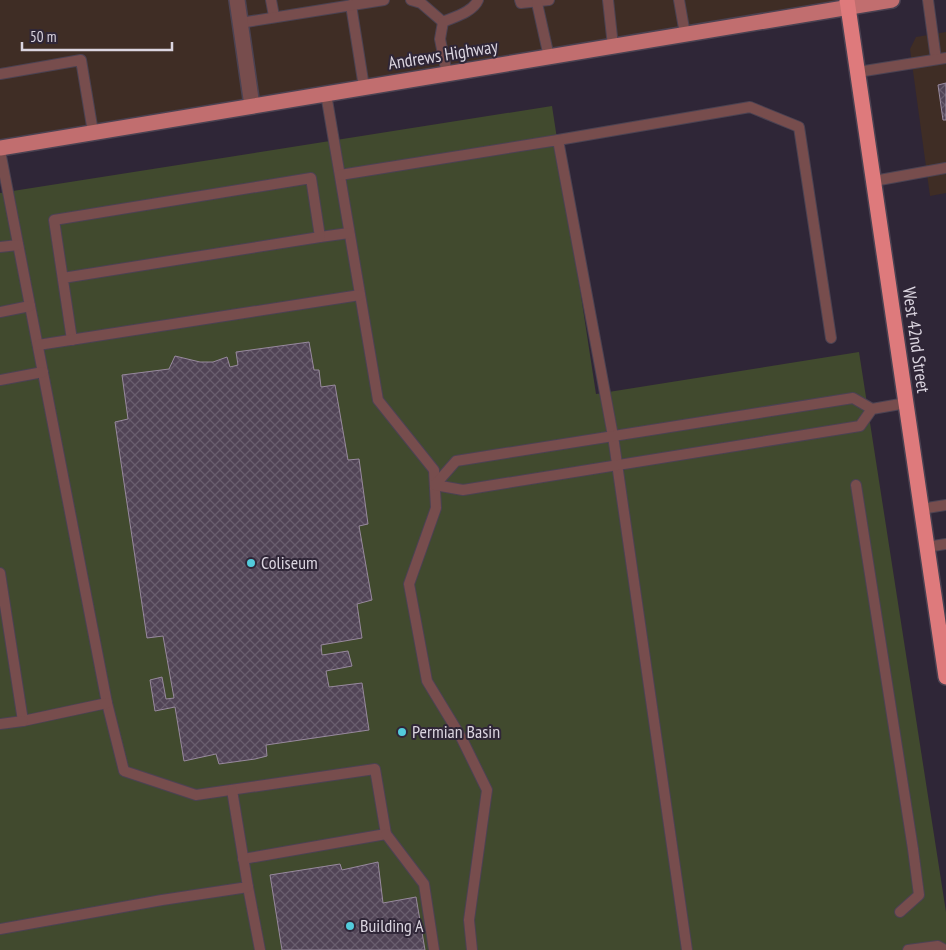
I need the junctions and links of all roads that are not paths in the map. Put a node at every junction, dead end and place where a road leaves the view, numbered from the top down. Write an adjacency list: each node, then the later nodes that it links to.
1 (237, 0): 16 (street)
2 (271, 0): 15 (lane)
3 (384, 0): 14 (lane)
4 (411, 0): 17 (lane)
5 (478, 0): 17 (lane)
6 (520, 0): 12 (lane)
7 (549, 0): 12 (lane)
8 (608, 0): 19 (lane)
9 (679, 0): 18 (lane)
10 (892, 0): 13 (main road, Andrews Highway)
11 (928, 0): 21 (lane)
12 (537, 2): 20 (lane)
13 (848, 4): 18 (main road, Andrews Highway); 22 (highway, West 42nd Street)
14 (351, 5): 15 (lane); 25 (lane)
15 (274, 16): 16 (lane)
16 (240, 22): 27 (street)
17 (443, 22): 24 (lane)
18 (685, 34): 19 (main road, Andrews Highway)
19 (613, 46): 20 (main road, Andrews Highway)
20 (549, 57): 24 (main road, Andrews Highway)
21 (941, 59): 22 (lane)
22 (858, 72): 33 (highway, West 42nd Street)
23 (0, 74): 28 (lane)
24 (447, 74): 25 (main road, Andrews Highway)
25 (364, 87): 26 (main road, Andrews Highway)
26 (326, 94): 27 (main road, Andrews Highway); 32 (lane)
27 (252, 106): 28 (main road, Andrews Highway)
28 (93, 132): 30 (main road, Andrews Highway)
29 (558, 140): 32 (lane); 42 (lane); 49 (lane)
30 (0, 149): 36 (lane)
31 (946, 168): 33 (lane)
32 (340, 175): 34 (lane)
33 (874, 181): 47 (highway, West 42nd Street)
34 (350, 233): 35 (lane); 39 (lane)
35 (320, 237): 38 (lane); 38 (lane)
36 (18, 245): 37 (lane); 40 (lane)
37 (0, 247)
38 (63, 278): 43 (lane)
39 (360, 295): 43 (lane); 52 (lane)
40 (30, 306): 41 (lane); 44 (lane)
41 (0, 312)
42 (831, 338)
43 (72, 340): 44 (lane)
44 (38, 345): 45 (lane)
45 (43, 372): 46 (lane); 60 (lane)
46 (0, 380)
47 (906, 403): 48 (lane); 54 (highway, West 42nd Street)
48 (872, 409): 49 (lane); 50 (lane)
49 (613, 436): 50 (lane); 52 (lane)
50 (616, 466): 52 (lane); 72 (lane)
51 (856, 484): 67 (lane)
52 (435, 485): 71 (lane)
53 (946, 505): 54 (lane)
54 (922, 509): 56 (highway, West 42nd Street)
55 (946, 544): 56 (lane)
56 (927, 547): 58 (highway, West 42nd Street)
57 (0, 573): 61 (lane)
58 (942, 628): 59 (highway, West 42nd Street)
59 (946, 678)
60 (107, 703): 61 (lane); 63 (lane)
61 (23, 720): 62 (lane)
62 (0, 724)
63 (232, 790): 64 (lane); 65 (lane)
64 (386, 834): 65 (lane); 70 (lane)
65 (243, 860): 66 (lane)
66 (248, 887): 68 (lane); 69 (lane)
67 (900, 912)
68 (0, 929)
69 (260, 950)
70 (434, 950)
71 (472, 950)
72 (687, 950)
73 (908, 950): 74 (lane)
74 (945, 950)

